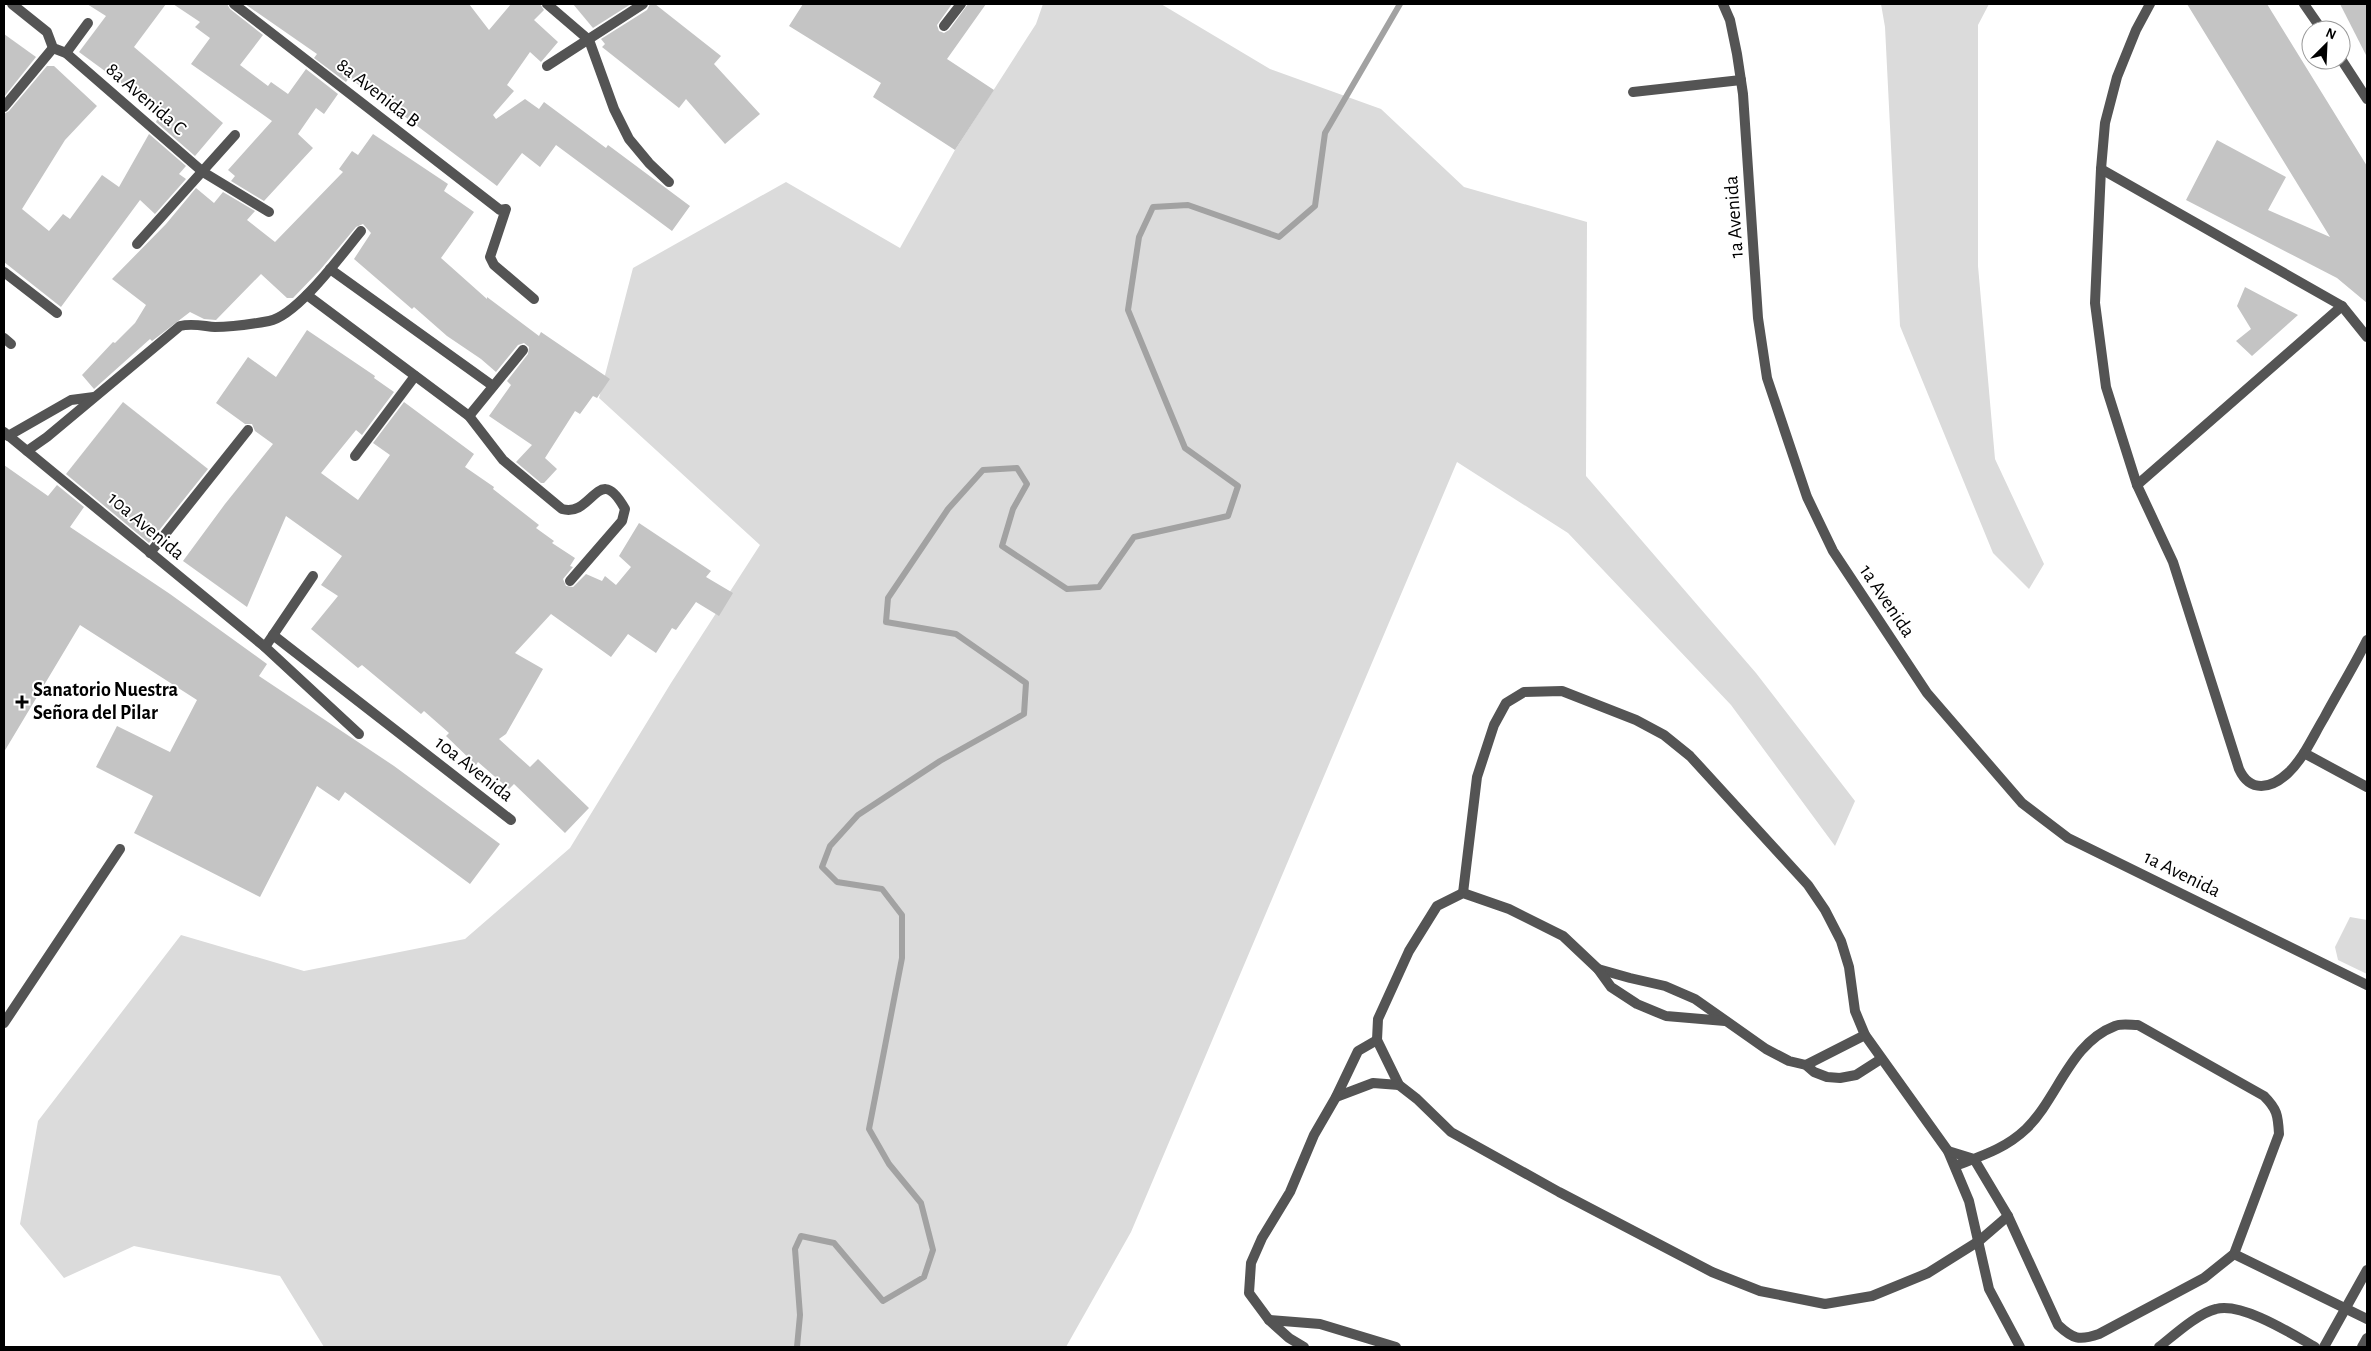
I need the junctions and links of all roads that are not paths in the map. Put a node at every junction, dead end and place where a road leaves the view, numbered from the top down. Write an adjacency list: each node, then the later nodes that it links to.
1 (12, 4): 13 (street)
2 (234, 4): 31 (street, 8a Avenida B)
3 (547, 4): 12 (street)
4 (643, 4): 12 (street)
5 (962, 4): 11 (street)
6 (1723, 4): 17 (street, 1a Avenida)
7 (2150, 4): 22 (street)
8 (2304, 4): 9 (street)
9 (2315, 20)
10 (88, 23): 14 (street)
11 (944, 26)
12 (588, 40): 15 (street); 24 (street)
13 (53, 48): 14 (street, 8a Avenida C); 20 (street)
14 (66, 53): 23 (street, 8a Avenida C)
15 (547, 66)
16 (2348, 70): 19 (street)
17 (1741, 80): 18 (street); 58 (street, 1a Avenida)
18 (1633, 92)
19 (2367, 98)
20 (4, 107)
21 (235, 135): 23 (street)
22 (2101, 169): 32 (street); 44 (street)
23 (204, 172): 25 (street, 8a Avenida C); 27 (street)
24 (669, 182)
25 (268, 212)
26 (361, 231): 28 (street)
27 (137, 244)
28 (330, 269): 30 (street); 37 (street)
29 (4, 272): 33 (street)
30 (306, 295): 36 (street); 38 (street)
31 (534, 299)
32 (2342, 306): 34 (street); 44 (street)
33 (57, 313)
34 (2367, 337)
35 (522, 350): 37 (street)
36 (415, 376): 39 (street); 43 (street)
37 (493, 386): 39 (street)
38 (94, 397): 41 (street); 42 (street)
39 (469, 416): 47 (street)
40 (248, 430): 45 (street)
41 (6, 434): 42 (street, 10a Avenida)
42 (27, 451): 45 (street, 10a Avenida)
43 (356, 456)
44 (2137, 485): 52 (street)
45 (150, 553): 50 (street, 10a Avenida)
46 (313, 576): 48 (street)
47 (570, 581)
48 (273, 635): 50 (street); 54 (street, 10a Avenida)
49 (2367, 641): 52 (street)
50 (265, 648): 51 (street, 10a Avenida)
51 (359, 734)
52 (2304, 753): 53 (street)
53 (2367, 787)
54 (511, 820)
55 (120, 849): 60 (street)
56 (1462, 893): 57 (street); 61 (street); 62 (street)
57 (1598, 968): 59 (street); 59 (street)
58 (2367, 985)
59 (1725, 1021): 64 (street)
60 (4, 1023)
61 (1865, 1035): 63 (street); 64 (street)
62 (1377, 1040): 65 (street); 66 (street)
63 (1881, 1059): 64 (street); 67 (street)
64 (1806, 1065)
65 (1399, 1085): 66 (street); 71 (street)
66 (1336, 1097): 76 (street)
67 (1948, 1151): 68 (street); 69 (street)
68 (1974, 1159): 69 (street); 70 (street); 72 (street)
69 (1955, 1166): 71 (street)
70 (2008, 1216): 71 (street); 78 (street)
71 (1979, 1241): 81 (street)
72 (2234, 1254): 74 (street); 78 (street)
73 (2367, 1270): 74 (street)
74 (2346, 1309): 75 (street); 84 (street)
75 (2367, 1319)
76 (1269, 1320): 79 (street); 80 (street)
77 (2367, 1338): 85 (street)
78 (2084, 1343)
79 (1304, 1347)
80 (1396, 1347)
81 (2020, 1347)
82 (2159, 1347): 83 (street)
83 (2315, 1347)
84 (2324, 1347)
85 (2362, 1347)

